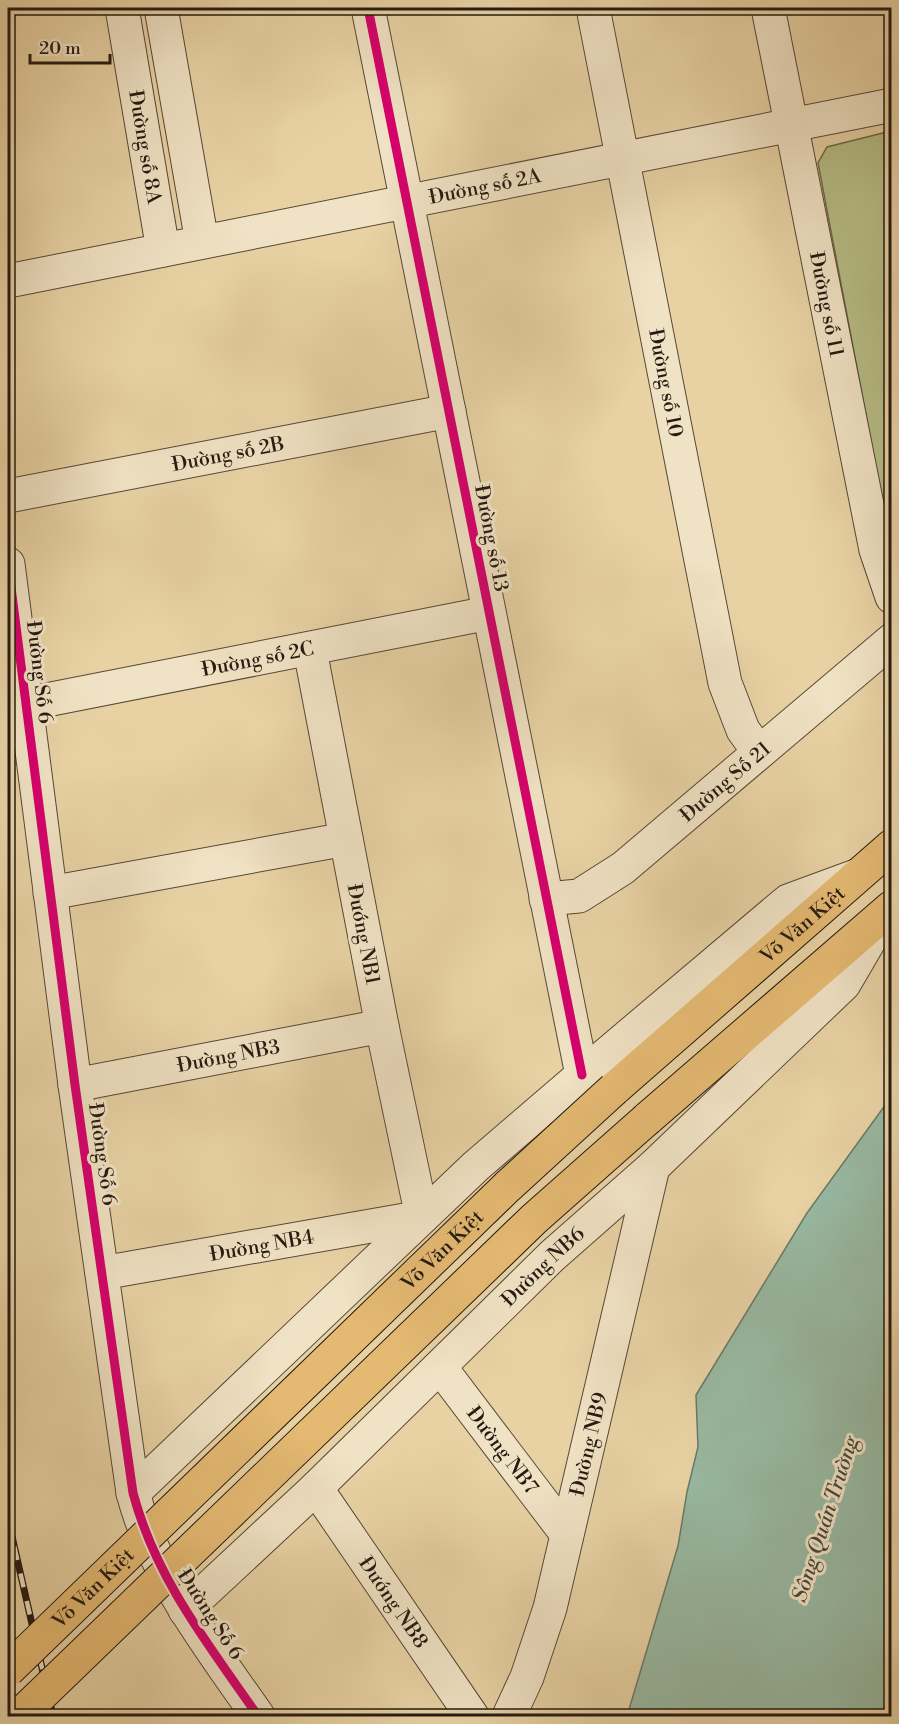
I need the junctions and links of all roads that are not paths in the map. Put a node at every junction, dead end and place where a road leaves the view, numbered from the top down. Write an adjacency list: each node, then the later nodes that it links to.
1 (122, 8): 11 (street, Đường số 8A)
2 (161, 8): 10 (street, Đường số 8A)
3 (368, 8): 9 (street, Đường số 13)
4 (593, 8): 8 (street, Đường số 10)
5 (768, 8): 7 (street, Đường số 11)
6 (891, 105): 7 (street, Đường số 2A)
7 (790, 126): 8 (street, Đường số 2A); 16 (street, Đường số 11)
8 (623, 159): 9 (street, Đường số 2A); 21 (street, Đường số 10)
9 (407, 202): 10 (street, Đường số 2A); 13 (street, Đường số 13)
10 (202, 242): 11 (street, Đường số 2A)
11 (163, 250): 12 (street, Đường số 2A)
12 (8, 281)
13 (449, 411): 14 (street, Đường số 2B); 17 (street, Đường số 13)
14 (8, 496)
15 (8, 564): 20 (street, Đường Số 6)
16 (891, 597)
17 (489, 613): 19 (street, Đường số 2C); 26 (street, Đường số 13)
18 (891, 640): 21 (street, Đường Số 21)
19 (310, 650): 20 (street, Đường số 2C); 22 (street, Đướng NB1)
20 (26, 704): 25 (street, Đường Số 6)
21 (759, 752): 26 (street, Đường Số 21)
22 (346, 839): 25 (street); 28 (street, Đướng NB1)
23 (891, 846): 24 (main road, Võ Văn Kiệt)
24 (856, 876): 29 (street); 39 (main road, Võ Văn Kiệt, bridge)
25 (50, 893): 30 (street, Đường Số 6)
26 (546, 899): 29 (street, Đường số 13)
27 (889, 910): 31 (street, Đường NB6); 40 (main road, Võ Văn Kiệt, bridge)
28 (382, 1026): 30 (street, Đường NB3); 32 (street, Đướng NB1)
29 (582, 1075): 32 (street)
30 (75, 1085): 33 (street, Đường Số 6)
31 (653, 1167): 34 (street, Đường NB6); 37 (street, Đường NB9)
32 (422, 1217): 33 (street, Đường NB4); 36 (street)
33 (102, 1273): 36 (street, Đường Số 6)
34 (441, 1366): 35 (street, Đường NB6); 37 (street, Đường NB7)
35 (316, 1488): 38 (street, Đường NB6); 42 (street, Đướng NB8)
36 (133, 1493): 38 (street, Đường Số 6)
37 (567, 1533): 43 (street, Đường NB9)
38 (185, 1610): 41 (street, Đường Số 6)
39 (8, 1671)
40 (19, 1716)
41 (258, 1716)
42 (472, 1716)
43 (509, 1716)

